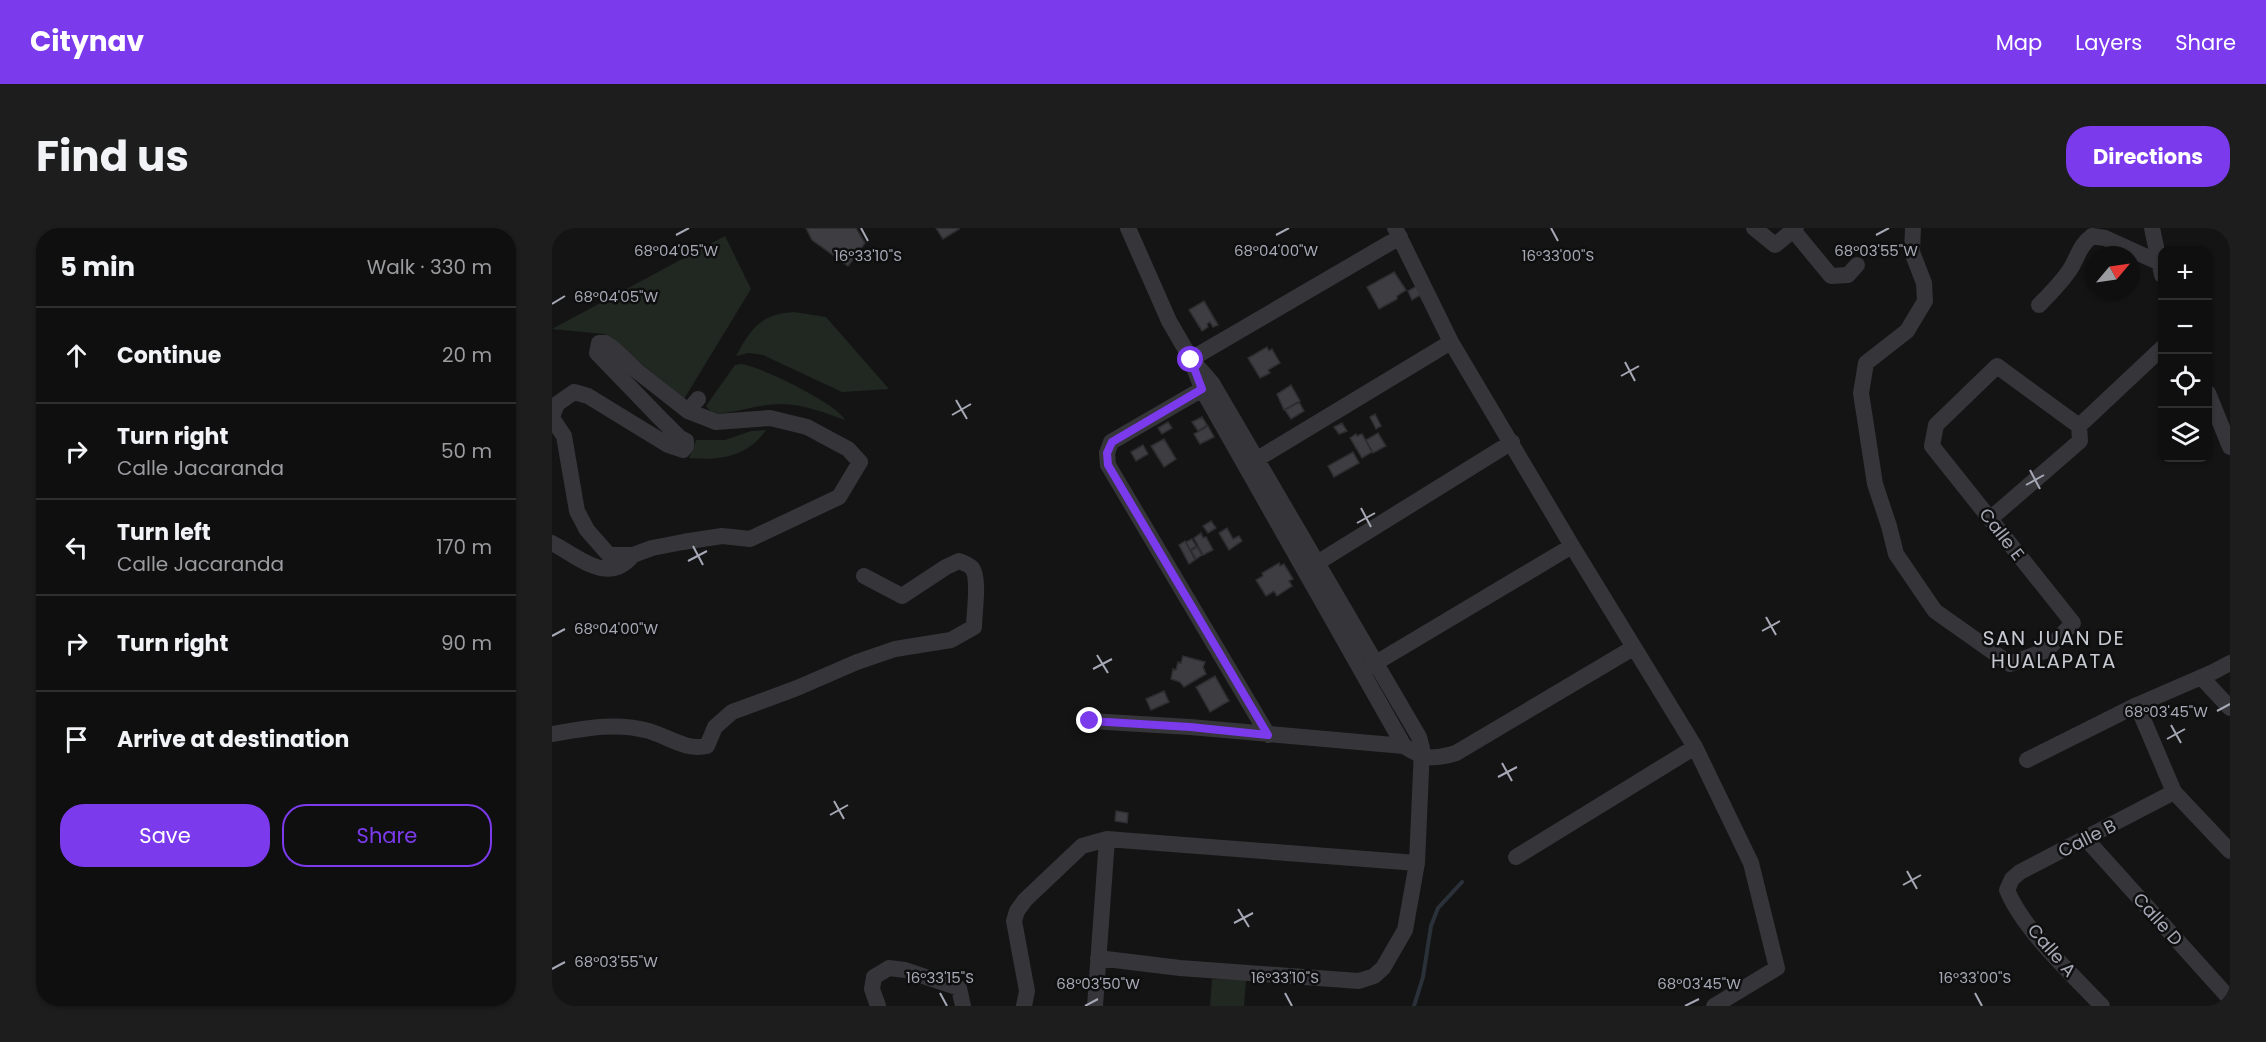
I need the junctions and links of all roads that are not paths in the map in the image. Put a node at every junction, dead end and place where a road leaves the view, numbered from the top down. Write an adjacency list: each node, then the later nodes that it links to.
1 (1128, 228): 13 (street)
2 (1754, 228): 5 (street)
3 (1913, 228): 21 (street, Calle E)
4 (2152, 228): 7 (street)
5 (1795, 229): 8 (street)
6 (1397, 232): 11 (street); 13 (street)
7 (2158, 258)
8 (1857, 264)
9 (2158, 267): 10 (street)
10 (2039, 304)
11 (1451, 342): 18 (street); 20 (street)
12 (2158, 353): 17 (street)
13 (1191, 360): 14 (street)
14 (1207, 386): 20 (street); 35 (street)
15 (2212, 403): 19 (street)
16 (552, 418): 24 (street); 24 (street)
17 (2079, 426): 21 (street); 21 (street, Calle E)
18 (1512, 442): 23 (street); 25 (street)
19 (2230, 447)
20 (1251, 463): 25 (street)
21 (1990, 519)
22 (552, 543): 24 (street)
23 (1572, 546): 27 (street); 29 (street)
24 (633, 555)
25 (1311, 566): 29 (street)
26 (864, 576): 34 (street)
27 (1633, 648): 37 (street); 38 (street)
28 (2230, 663): 30 (street)
29 (1369, 666): 36 (street); 38 (street)
30 (2201, 677): 31 (street); 32 (street)
31 (2137, 705): 39 (street); 40 (street)
32 (2230, 708)
33 (1090, 721): 35 (street)
34 (552, 734)
35 (1268, 735): 36 (street)
36 (1404, 746): 38 (street)
37 (1695, 747): 44 (street); 53 (street)
38 (1420, 756): 45 (street)
39 (2027, 760)
40 (2174, 792): 42 (street, Calle B); 43 (street)
41 (1107, 839): 45 (street); 47 (street); 51 (street)
42 (2085, 839): 46 (street, Calle B); 48 (street, Calle D)
43 (2230, 851)
44 (1516, 857)
45 (1417, 863): 47 (street)
46 (2007, 890): 54 (street, Calle A)
47 (1098, 958): 52 (street)
48 (2230, 999)
49 (878, 1006): 50 (street)
50 (963, 1006)
51 (1024, 1006)
52 (1095, 1006)
53 (1714, 1006)
54 (2102, 1006)

